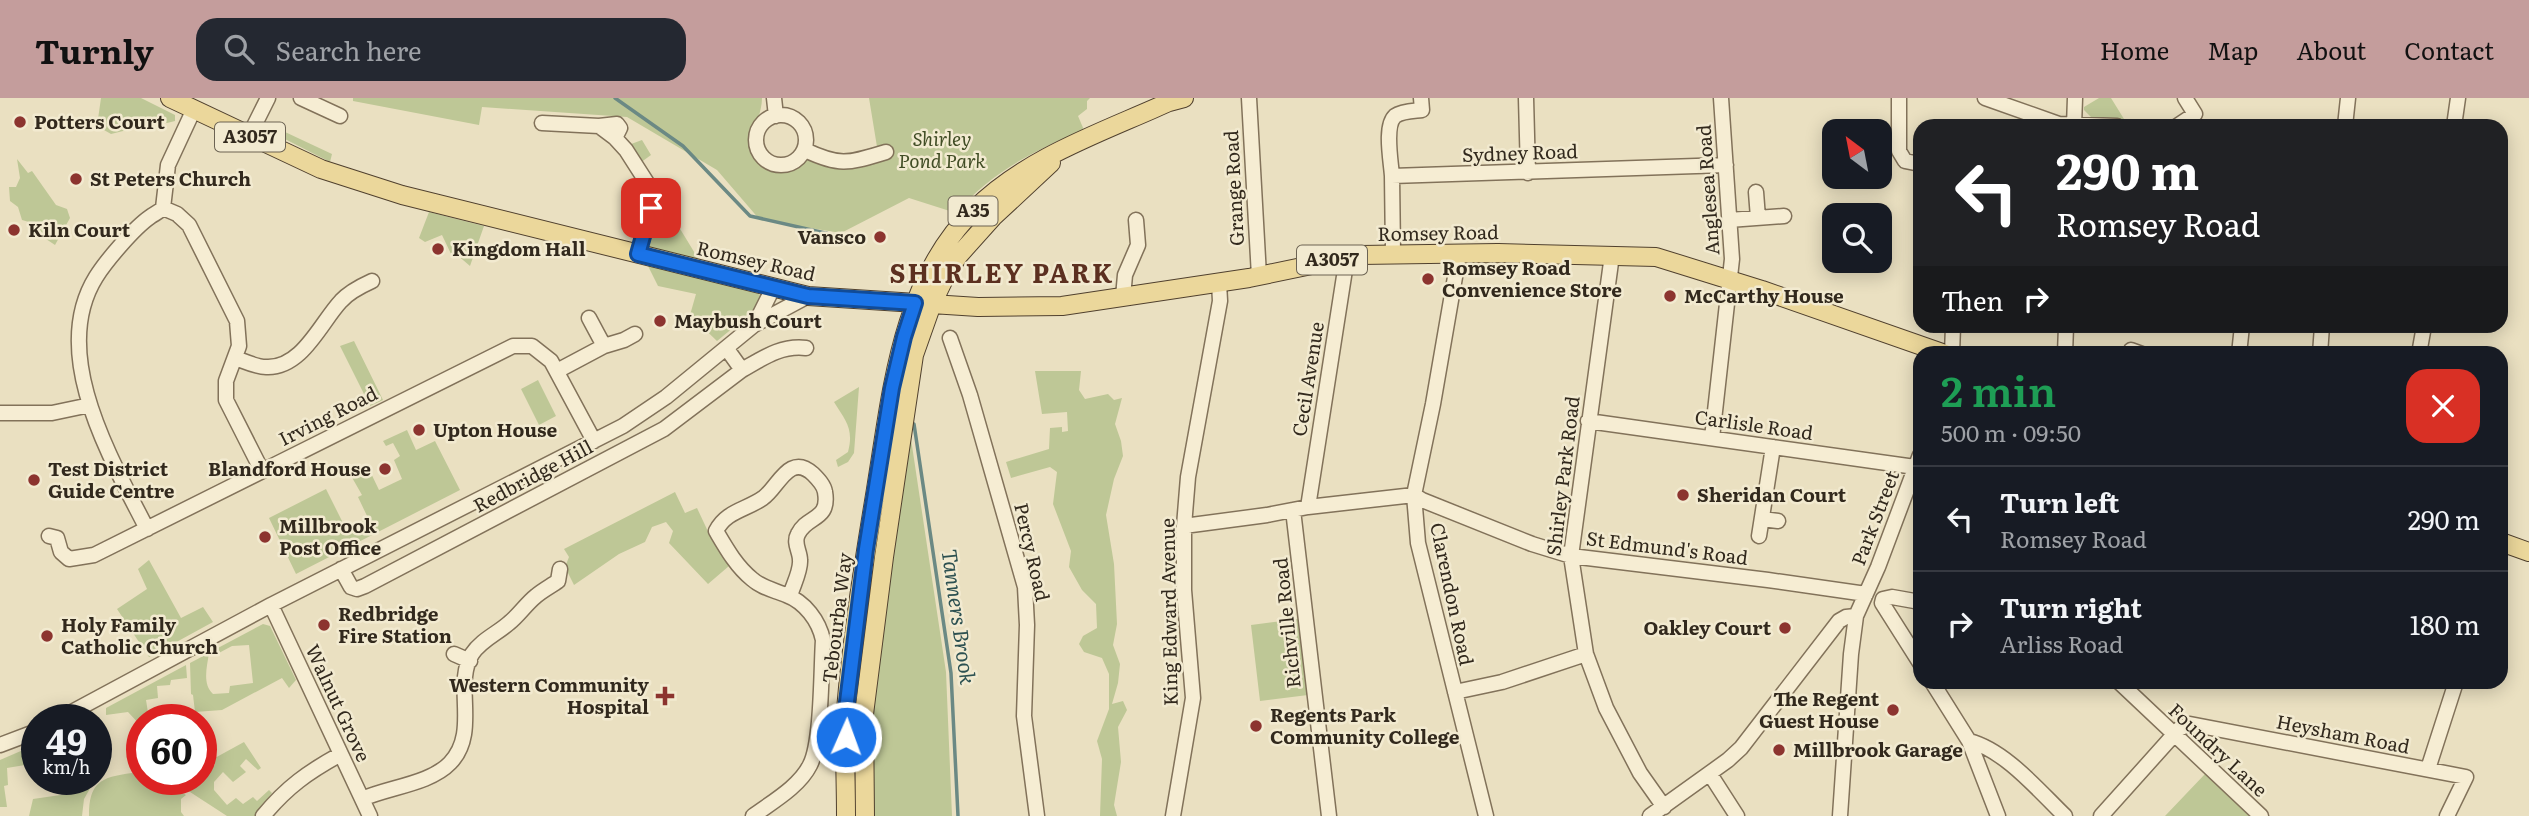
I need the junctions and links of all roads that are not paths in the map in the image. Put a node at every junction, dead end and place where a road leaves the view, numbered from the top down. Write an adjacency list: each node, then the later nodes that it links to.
1 (170, 98): 16 (main road, Romsey Road / A3057)
2 (268, 98): 25 (street)
3 (301, 98): 17 (street)
4 (774, 98): 18 (street)
5 (1184, 98): 50 (main road, A35)
6 (1249, 98): 43 (street, Grange Road)
7 (1421, 98): 31 (street)
8 (1526, 98): 30 (street)
9 (1721, 98): 29 (street, Anglesea Road)
10 (1899, 98): 28 (street)
11 (1985, 98): 19 (street)
12 (2185, 98): 21 (street)
13 (2348, 98): 22 (street)
14 (2458, 98): 23 (street)
15 (2075, 100): 20 (street)
16 (194, 109): 25 (main road, Romsey Road / A3057); 33 (street)
17 (340, 116)
18 (776, 116): 26 (street); 26 (street)
19 (2045, 119)
20 (2074, 119)
21 (2188, 119)
22 (2346, 119)
23 (2455, 119)
24 (542, 123): 39 (street)
25 (249, 136): 39 (main road, Romsey Road / A3057)
26 (805, 150): 27 (street)
27 (886, 152)
28 (1913, 163)
29 (1726, 165): 30 (street, Sydney Road); 37 (street, Anglesea Road)
30 (1528, 173): 31 (street, Sydney Road)
31 (1392, 176): 38 (street)
32 (1756, 192): 35 (street)
33 (163, 208): 59 (street); 62 (street)
34 (1784, 216): 35 (street)
35 (1758, 218): 37 (street)
36 (1136, 220): 49 (street)
37 (1729, 220): 44 (street, Anglesea Road)
38 (1393, 253): 40 (main road, Romsey Road / A3057); 42 (main road, Romsey Road / A3057)
39 (638, 254): 47 (main road, Romsey Road / A3057)
40 (1459, 254): 41 (main road, Romsey Road / A3057); 71 (street, Clarendon Road)
41 (1612, 255): 44 (main road, Romsey Road / A3057); 64 (street, Shirley Park Road)
42 (1347, 257): 43 (main road, Romsey Road / A3057); 72 (street, Cecil Avenue)
43 (1259, 275): 46 (main road, Romsey Road / A3057)
44 (1731, 280): 56 (main road, A3057); 65 (street, Anglesea Road)
45 (372, 281): 59 (street)
46 (1219, 282): 49 (main road, Romsey Road / A3057); 75 (street, King Edward Avenue)
47 (773, 288): 48 (main road, Romsey Road / A3057); 52 (street, Redbridge Hill)
48 (808, 296): 50 (main road, Romsey Road / A3057); 52 (street, Redbridge Hill)
49 (1123, 297): 50 (main road, Romsey Road / A3057)
50 (923, 304): 110 (main road, Tebourba Way / A35); 111 (main road, Tebourba Way / A35)
51 (589, 318): 55 (street)
52 (754, 325): 58 (street, Redbridge Hill)
53 (635, 334): 55 (street)
54 (947, 343): 112 (street, Percy Road)
55 (604, 346): 61 (street)
56 (1922, 346)
57 (806, 348): 60 (street, Redbridge Hill)
58 (727, 349): 60 (street); 66 (street, Redbridge Hill)
59 (235, 358): 69 (street)
60 (742, 370): 82 (street, Redbridge Hill)
61 (557, 371): 66 (street, Irving Road); 69 (street, Irving Road)
62 (90, 405): 63 (street); 76 (street)
63 (0, 413)
64 (1588, 421): 65 (street, Carlisle Road); 81 (street, Shirley Park Road)
65 (1712, 439): 67 (street, Carlisle Road)
66 (594, 441): 82 (street, Redbridge Hill)
67 (1773, 447): 68 (street, Carlisle Road); 73 (street)
68 (1913, 461)
69 (262, 471): 76 (street, Irving Road)
70 (1913, 474): 84 (street, Park Street)
71 (1414, 495): 72 (street); 81 (street, St Edmund's Road); 96 (street, Clarendon Road)
72 (1301, 508): 75 (street); 114 (street, Richville Road)
73 (1762, 519): 74 (street); 78 (street)
74 (1778, 521)
75 (1184, 526): 113 (street, King Edward Avenue)
76 (148, 529): 77 (street, Irving Road)
77 (49, 536)
78 (1759, 537)
79 (2508, 544): 80 (main road)
80 (2529, 552)
81 (1571, 556): 84 (street, St Edmund's Road); 91 (street, Shirley Park Road)
82 (341, 569): 87 (street, Redbridge Hill)
83 (560, 569): 92 (street)
84 (1866, 594): 88 (street, Park Street)
85 (790, 596): 85 (street); 109 (street)
86 (1913, 601): 89 (street)
87 (271, 605): 97 (street, Redbridge Hill); 102 (street, Walnut Grove)
88 (1856, 616): 104 (street); 118 (street, Park Street)
89 (1913, 652)
90 (454, 654): 92 (street)
91 (1586, 654): 96 (street); 106 (street, Shirley Park Road)
92 (470, 661): 105 (street)
93 (1936, 689): 100 (street)
94 (2126, 689): 98 (street, Foundry Lane)
95 (2454, 689): 103 (street)
96 (1455, 692): 115 (street, Clarendon Road)
97 (87, 704)
98 (2174, 735): 103 (street, Heysham Road); 121 (street); 122 (street, Foundry Lane)
99 (21, 737): 101 (street)
100 (1969, 741): 119 (street); 120 (street)
101 (0, 745)
102 (341, 754): 105 (street, Walnut Grove); 107 (street)
103 (2428, 769): 123 (street, Heysham Road)
104 (1710, 774): 106 (street); 117 (street)
105 (362, 799): 108 (street, Walnut Grove)
106 (1664, 807): 116 (street)
107 (263, 816)
108 (370, 816)
109 (753, 816)
110 (846, 816)
111 (865, 816)
112 (1037, 816)
113 (1173, 816)
114 (1329, 816)
115 (1486, 816)
116 (1650, 816)
117 (1737, 816)
118 (1840, 816)
119 (1998, 816)
120 (2065, 816)
121 (2101, 816)
122 (2261, 816)
123 (2447, 816)

